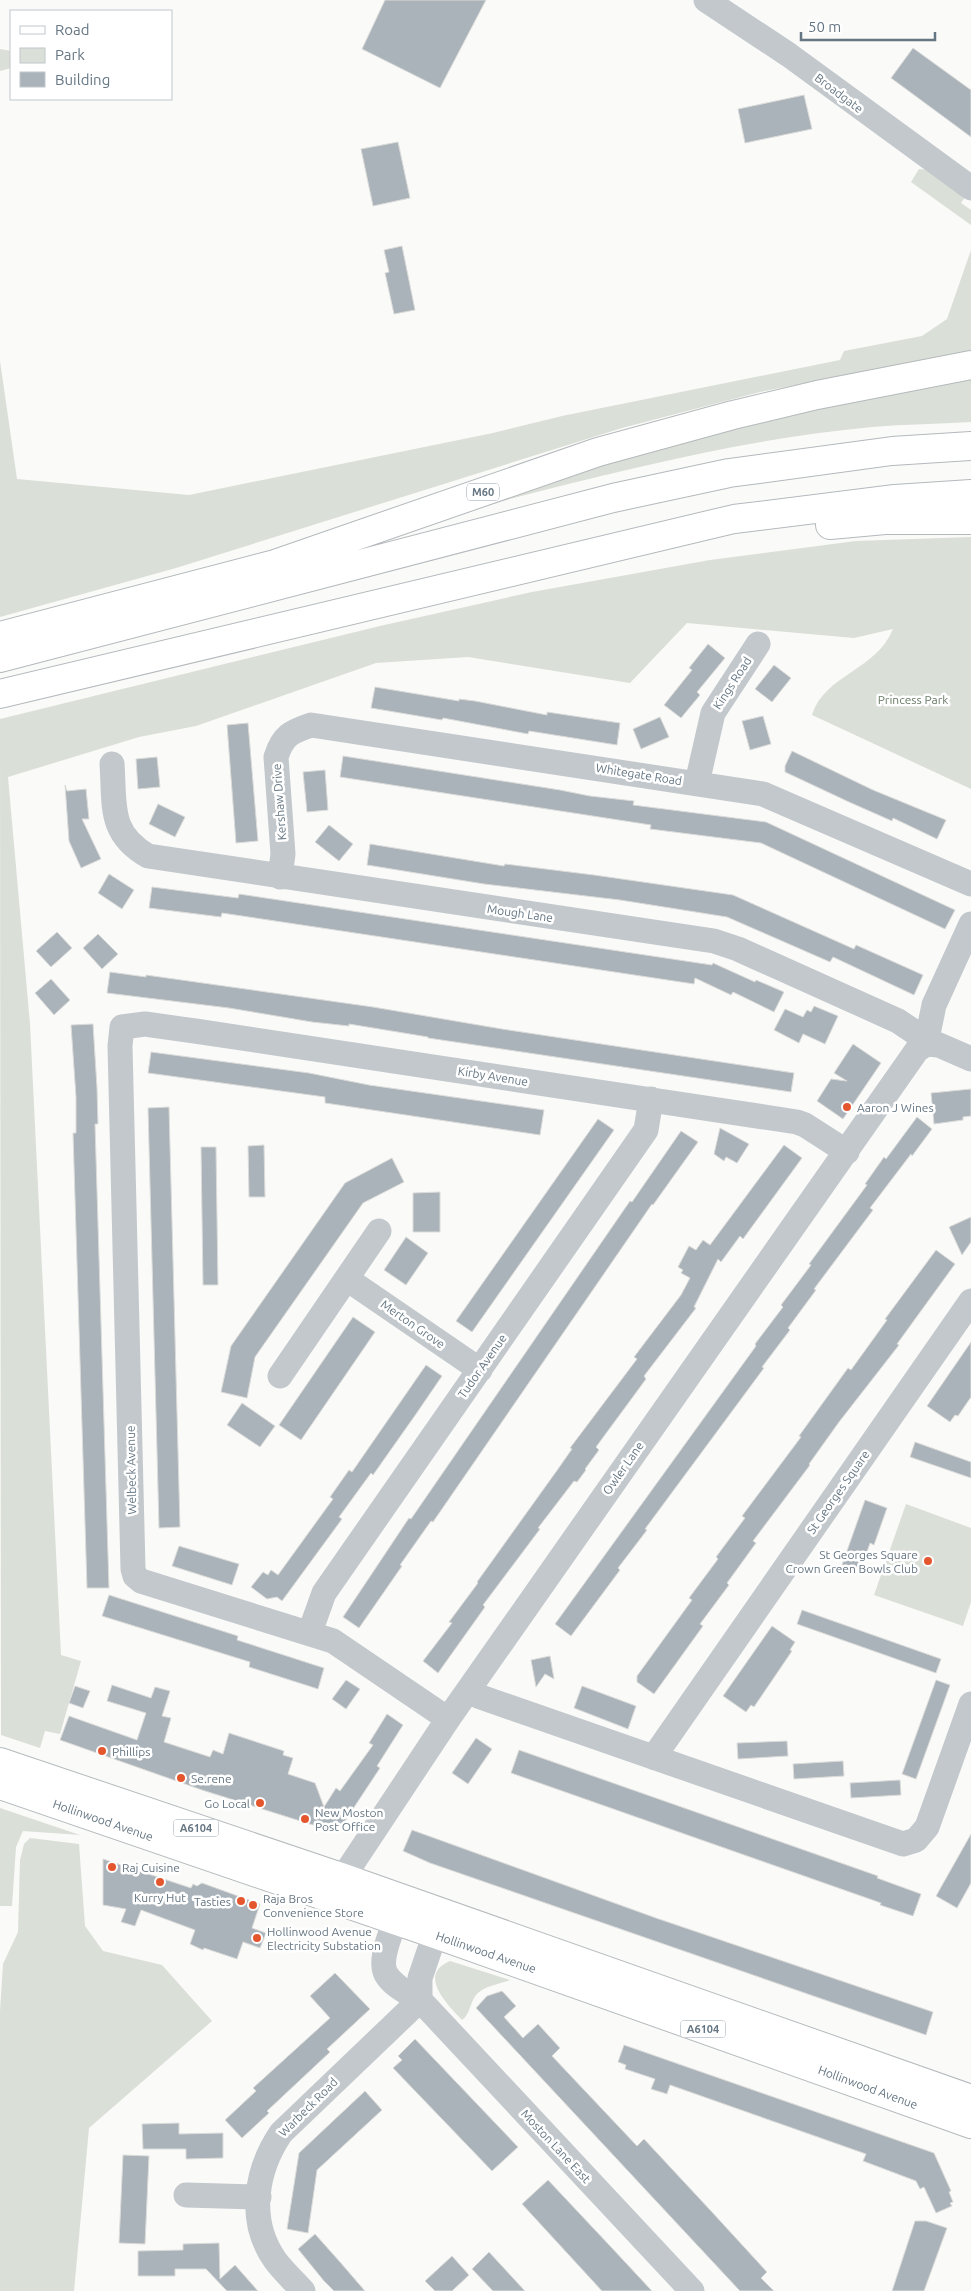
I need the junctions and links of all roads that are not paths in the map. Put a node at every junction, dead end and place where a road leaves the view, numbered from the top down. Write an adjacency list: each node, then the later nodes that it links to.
1 (706, 0): 2 (street, Broadgate)
2 (971, 188)
3 (971, 365): 8 (main road, M60)
4 (971, 446): 10 (main road)
5 (971, 494): 7 (main road)
6 (971, 520): 7 (main road)
7 (538, 565): 11 (main road)
8 (0, 636)
9 (758, 644): 14 (street, Kings Road)
10 (0, 658)
11 (0, 694)
12 (291, 732): 14 (street, Whitegate Road); 15 (street, Kershaw Drive)
13 (112, 764): 15 (street, Mough Lane)
14 (697, 783): 16 (street, Whitegate Road)
15 (280, 877): 19 (street, Mough Lane)
16 (971, 884)
17 (971, 924): 19 (street)
18 (132, 1024): 21 (street, Kirby Avenue); 28 (street, Welbeck Avenue)
19 (926, 1044): 20 (street, Mough Lane); 22 (street, Owler Lane)
20 (971, 1059)
21 (651, 1099): 22 (street, Kirby Avenue); 26 (street, Tudor Avenue)
22 (847, 1152): 29 (street, Owler Lane)
23 (379, 1231): 24 (street)
24 (347, 1278): 26 (street, Merton Grove); 27 (street)
25 (971, 1301): 33 (street, St Georges Square)
26 (480, 1370): 28 (street, Tudor Avenue)
27 (280, 1376)
28 (310, 1632): 31 (street, Welbeck Avenue)
29 (469, 1689): 31 (street, Owler Lane); 33 (street)
30 (971, 1704): 32 (street)
31 (448, 1719): 37 (street, Owler Lane)
32 (965, 1739): 33 (street)
33 (655, 1758)
34 (0, 1762): 36 (main road, Hollinwood Avenue / A6104)
35 (0, 1785): 36 (main road, Hollinwood Avenue / A6104)
36 (47, 1789): 37 (main road, Hollinwood Avenue / A6104)
37 (337, 1888): 38 (main road, Hollinwood Avenue / A6104)
38 (400, 1910): 39 (main road, Hollinwood Avenue / A6104); 40 (street, Moston Lane East)
39 (439, 1924): 40 (street); 41 (main road, Hollinwood Avenue / A6104)
40 (420, 2000): 43 (street, Warbeck Road); 45 (street, Moston Lane East)
41 (962, 2108)
42 (186, 2195): 43 (street)
43 (259, 2197): 44 (street, Warbeck Road)
44 (303, 2291)
45 (692, 2291)

